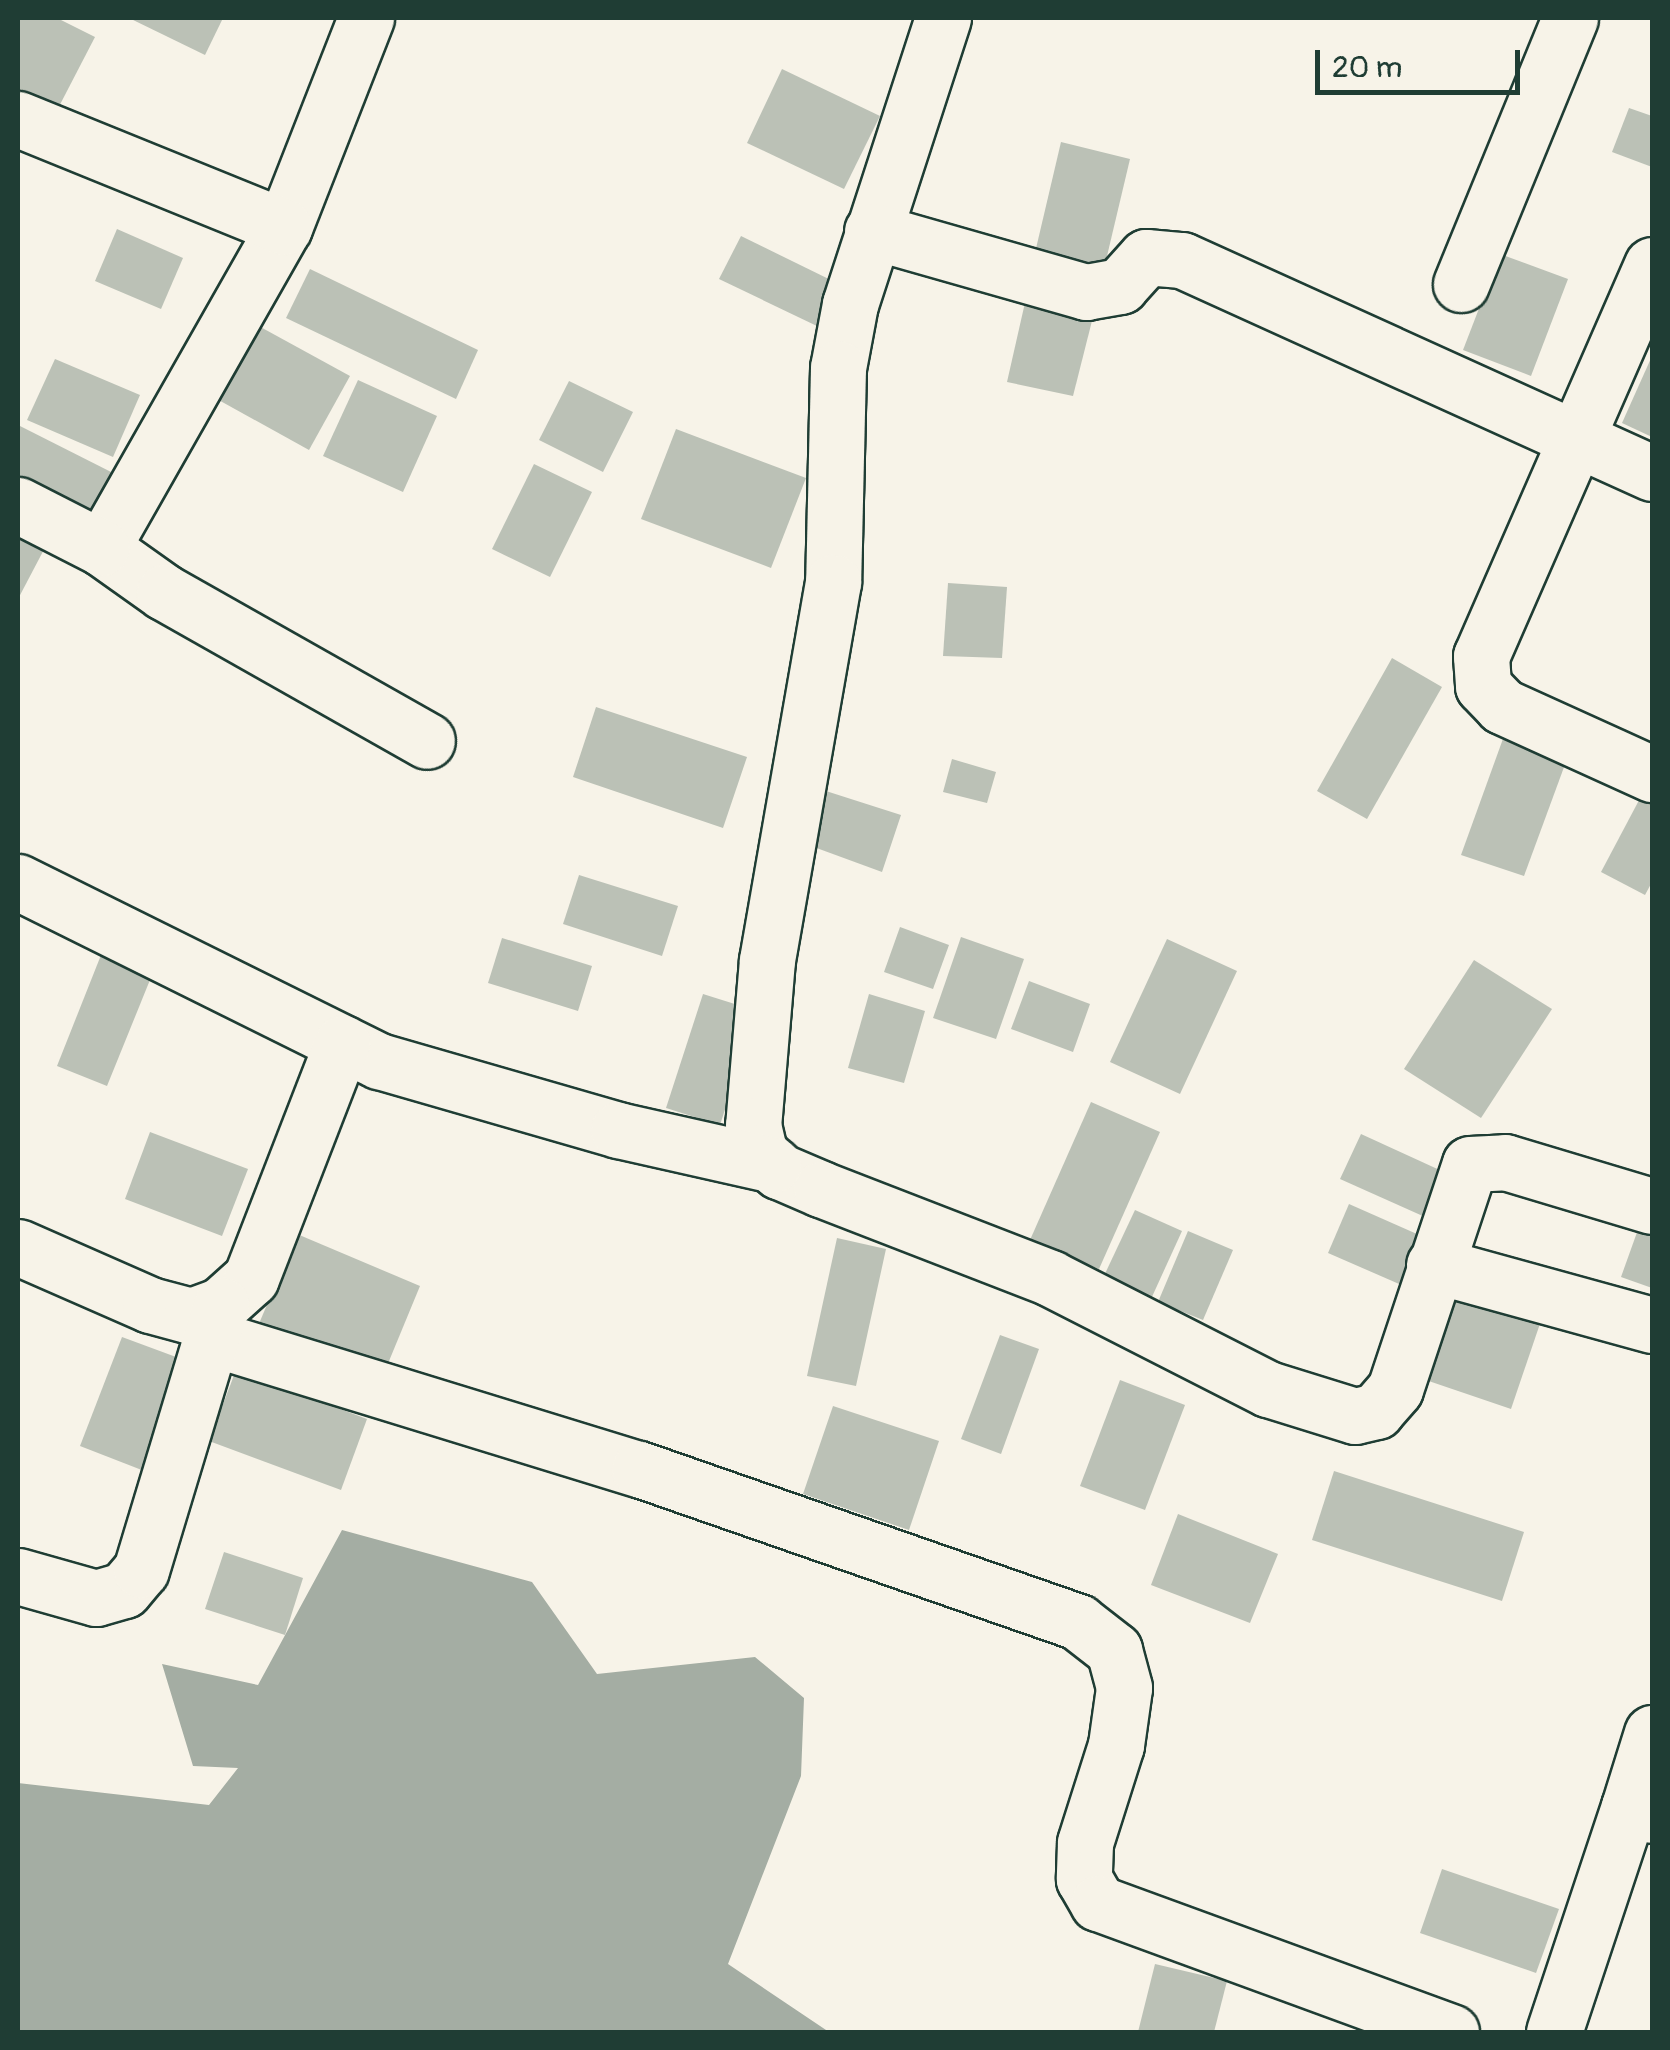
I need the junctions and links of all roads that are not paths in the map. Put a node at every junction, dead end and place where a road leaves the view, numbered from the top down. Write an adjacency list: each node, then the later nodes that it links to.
1 (366, 18): 5 (street)
2 (943, 18): 6 (street)
3 (1570, 18): 8 (street)
4 (18, 118): 5 (street)
5 (284, 227): 12 (street)
6 (872, 231): 9 (street); 17 (street)
7 (1652, 265): 9 (street)
8 (1461, 284)
9 (1577, 439): 10 (street); 14 (street)
10 (1652, 473)
11 (18, 505): 12 (street)
12 (102, 548): 13 (street)
13 (427, 741)
14 (1652, 774)
15 (18, 882): 16 (street)
16 (342, 1044): 17 (street); 21 (street)
17 (773, 1165): 20 (street)
18 (1652, 1206): 20 (street)
19 (18, 1247): 21 (street)
20 (1434, 1265): 22 (street)
21 (216, 1322): 23 (street); 26 (street)
22 (1652, 1325)
23 (18, 1576)
24 (1652, 1734): 25 (street)
25 (1641, 1811): 27 (street)
26 (1451, 2032)
27 (1554, 2032)

